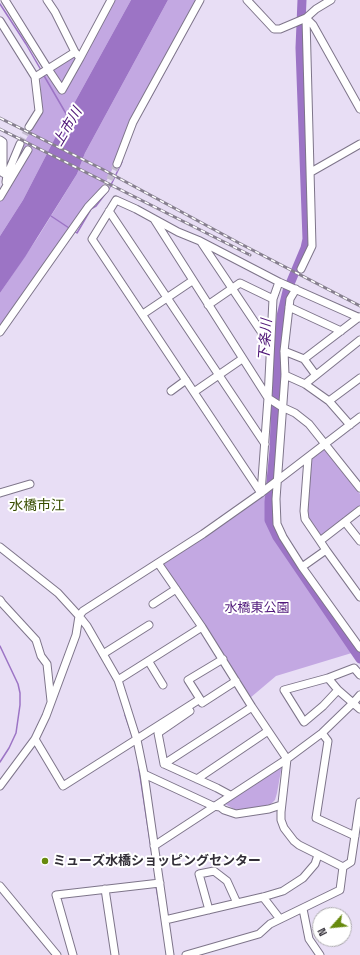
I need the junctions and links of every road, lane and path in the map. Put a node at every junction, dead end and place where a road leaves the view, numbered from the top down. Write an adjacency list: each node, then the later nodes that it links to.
1 (5, 0): 10 (street)
2 (48, 0): 9 (street)
3 (110, 0): 9 (street)
4 (200, 0): 18 (street)
5 (247, 0): 7 (street)
6 (332, 0): 7 (street)
7 (306, 18): 12 (street); 19 (street)
8 (0, 21): 11 (street)
9 (78, 55): 10 (street); 10 (street)
10 (48, 69): 11 (street)
11 (35, 77): 13 (street)
12 (360, 109)
13 (29, 127)
14 (0, 140): 20 (street)
15 (20, 144): 20 (street)
16 (360, 144): 19 (street)
17 (28, 150): 21 (street)
18 (116, 164)
19 (311, 172): 27 (street)
20 (8, 175): 21 (street)
21 (5, 188): 23 (street)
22 (105, 189): 39 (street)
23 (0, 196)
24 (109, 211): 25 (street); 32 (street); 36 (street)
25 (154, 219): 26 (street); 28 (street)
26 (200, 241): 29 (street); 30 (street)
27 (301, 269)
28 (192, 281): 32 (street); 34 (street)
29 (280, 282): 31 (street); 33 (street)
30 (232, 288): 33 (street); 34 (street); 41 (street)
31 (294, 288): 35 (street); 37 (street)
32 (166, 298): 36 (street); 46 (street)
33 (273, 299): 41 (street)
34 (208, 305): 43 (street)
35 (289, 307): 38 (street); 42 (street)
36 (143, 314): 49 (street)
37 (359, 318): 38 (street)
38 (341, 331): 44 (street)
39 (0, 332)
40 (360, 340): 45 (street)
41 (270, 345): 53 (street)
42 (284, 351): 44 (street); 47 (street)
43 (242, 359): 46 (street); 53 (street)
44 (304, 359): 45 (street)
45 (315, 374): 50 (street)
46 (218, 375): 52 (street); 58 (street)
47 (284, 375): 50 (street); 55 (street)
48 (360, 378): 54 (street)
49 (186, 380): 51 (street); 52 (street)
50 (304, 384): 54 (street)
51 (171, 391)
52 (194, 392): 64 (street)
53 (270, 399): 55 (street); 58 (street)
54 (330, 401): 57 (street)
55 (281, 406): 59 (street); 61 (street)
56 (360, 417): 57 (street)
57 (350, 425): 59 (street)
58 (265, 444): 64 (street)
59 (326, 444): 60 (street); 63 (street)
60 (308, 458): 61 (street); 69 (street)
61 (276, 482): 64 (street); 73 (street)
62 (30, 484): 65 (street)
63 (360, 488)
64 (263, 492): 72 (street)
65 (0, 493)
66 (360, 510): 67 (street)
67 (345, 522): 68 (street); 69 (street)
68 (360, 540)
69 (320, 541): 71 (street)
70 (0, 547): 78 (street)
71 (326, 550): 73 (street); 75 (street)
72 (158, 562): 74 (street); 78 (street)
73 (302, 567): 81 (street)
74 (176, 589): 77 (street); 80 (street)
75 (360, 597)
76 (0, 600): 93 (street)
77 (153, 604)
78 (79, 616): 82 (street); 93 (street)
79 (149, 625): 82 (street)
80 (202, 627): 83 (street); 84 (street)
81 (359, 646)
82 (103, 654): 87 (street)
83 (223, 659): 88 (street); 92 (street)
84 (149, 662): 87 (street); 89 (street)
85 (360, 675): 86 (street)
86 (328, 678): 90 (street); 90 (street)
87 (118, 680): 100 (street)
88 (236, 681): 92 (street); 95 (street)
89 (163, 685)
90 (338, 690): 94 (street)
91 (360, 695): 94 (street)
92 (201, 701): 100 (street); 102 (street)
93 (51, 703): 99 (street)
94 (353, 703): 96 (street); 98 (street)
95 (252, 707): 97 (street); 102 (street)
96 (360, 709)
97 (268, 731): 101 (street); 104 (street)
98 (322, 733): 101 (street); 110 (street)
99 (35, 739): 100 (street); 105 (street)
100 (137, 740): 103 (street)
101 (286, 759): 106 (street); 108 (street)
102 (164, 764): 104 (street)
103 (144, 774): 109 (street); 111 (street)
104 (197, 779): 106 (street)
105 (0, 786)
106 (230, 795): 109 (street)
107 (360, 802): 110 (street)
108 (281, 805): 109 (street); 112 (street)
109 (213, 806): 111 (street)
110 (355, 836): 113 (street)
111 (154, 846): 114 (street)
112 (318, 855): 113 (street); 117 (street)
113 (343, 867): 119 (street)
114 (160, 883): 116 (street); 122 (street)
115 (0, 886): 123 (street)
116 (105, 889): 124 (street); 125 (street)
117 (263, 897): 118 (street); 121 (street)
118 (237, 903): 120 (street); 120 (street)
119 (303, 909): 121 (street); 128 (street)
120 (209, 910): 122 (street)
121 (280, 919): 127 (street)
122 (165, 920): 126 (street)
123 (57, 955)
124 (73, 955)
125 (115, 955)
126 (170, 955)
127 (186, 955)
128 (320, 955)

